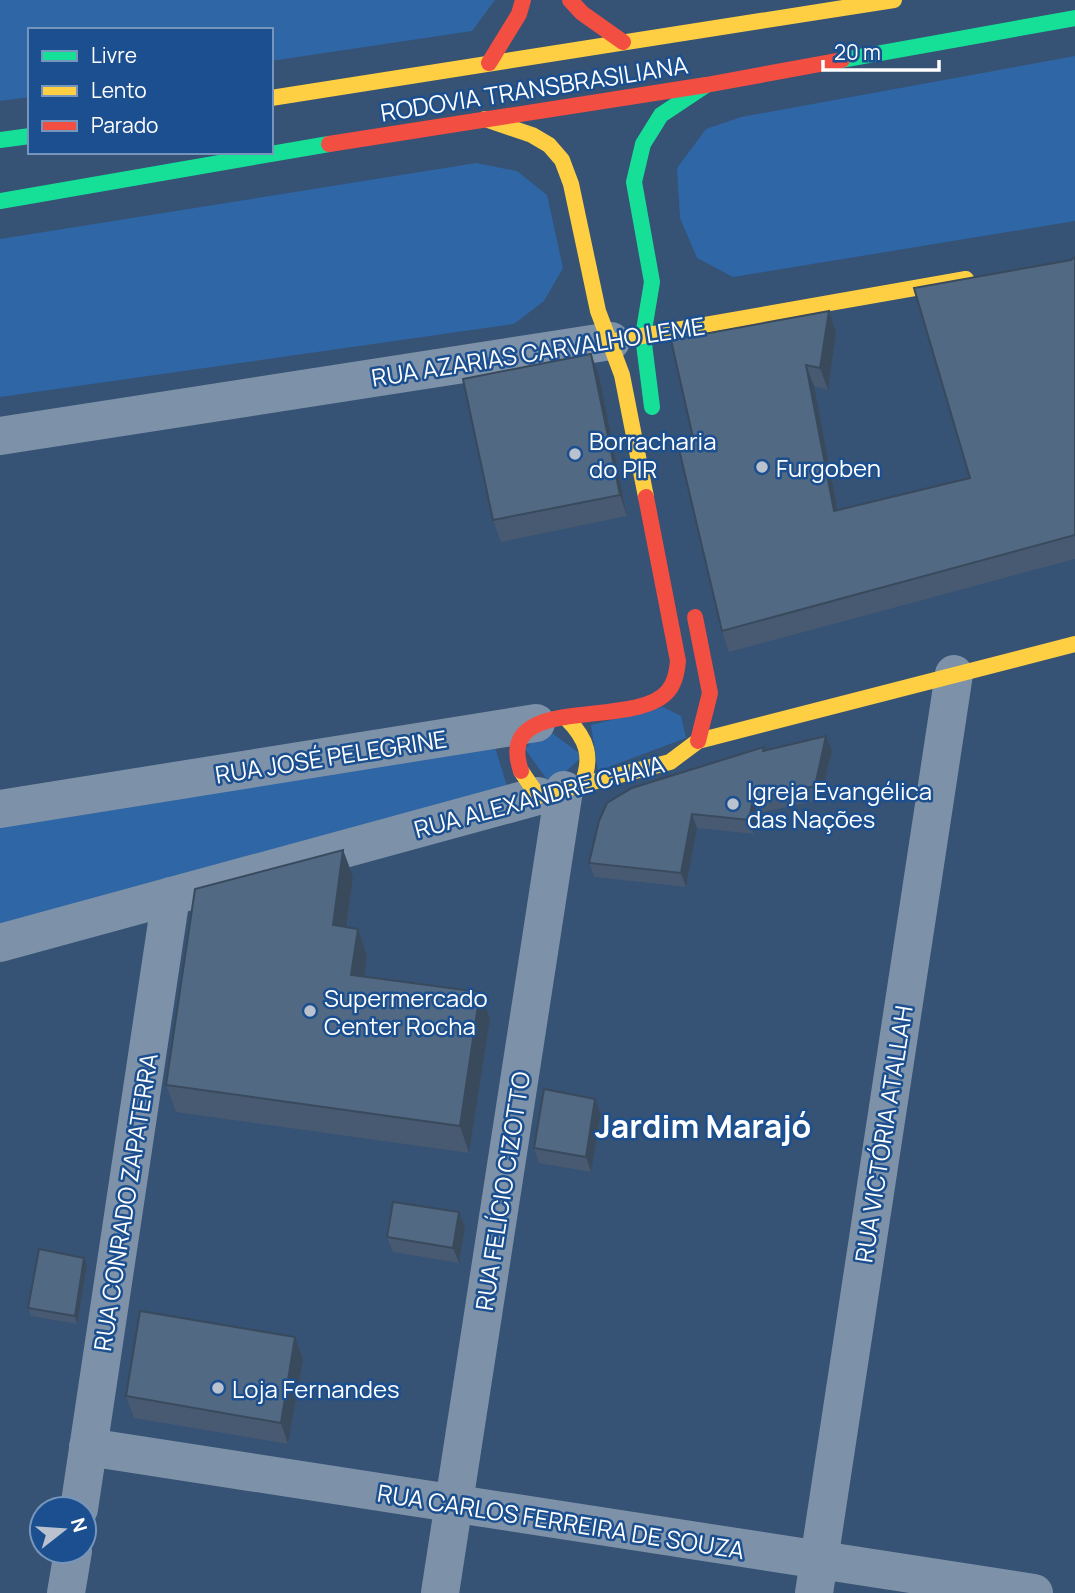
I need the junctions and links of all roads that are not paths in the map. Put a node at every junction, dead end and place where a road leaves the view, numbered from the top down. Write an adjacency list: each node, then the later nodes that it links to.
1 (523, 0): 6 (main road)
2 (570, 0): 5 (main road)
3 (894, 0): 5 (main road, RODOVIA TRANSBRASILIANA)
4 (1075, 18): 7 (main road, RODOVIA TRANSBRASILIANA)
5 (623, 42): 6 (main road, RODOVIA TRANSBRASILIANA)
6 (489, 63): 8 (main road, RODOVIA TRANSBRASILIANA)
7 (706, 85): 9 (main road, RODOVIA TRANSBRASILIANA); 14 (main road)
8 (273, 98)
9 (485, 118): 12 (main road, RODOVIA TRANSBRASILIANA); 14 (main road)
10 (28, 136): 11 (main road)
11 (0, 141)
12 (0, 201)
13 (981, 276): 14 (main road, RUA AZARIAS CARVALHO LEME)
14 (627, 338): 15 (main road); 16 (street, RUA AZARIAS CARVALHO LEME); 20 (main road, RUA JOSÉ PELEGRINE)
15 (656, 429)
16 (0, 436)
17 (691, 600): 21 (main road)
18 (1075, 644): 19 (main road, RUA ALEXANDRE CHAIA)
19 (954, 674): 21 (main road, RUA ALEXANDRE CHAIA); 30 (street, RUA VICTÓRIA ATALLAH)
20 (552, 721): 22 (main road); 22 (main road); 23 (street, RUA JOSÉ PELEGRINE)
21 (698, 741): 22 (main road, RUA ALEXANDRE CHAIA)
22 (561, 790): 24 (street, RUA ALEXANDRE CHAIA); 28 (street, RUA FELÍCIO CIZOTTO)
23 (0, 809)
24 (171, 896): 25 (street, RUA ALEXANDRE CHAIA); 26 (street, RUA CONRADO ZAPATERRA)
25 (0, 943)
26 (88, 1447): 27 (street, RUA CONRADO ZAPATERRA); 28 (street, RUA CARLOS FERREIRA DE SOUZA)
27 (81, 1495)
28 (453, 1504): 30 (street, RUA CARLOS FERREIRA DE SOUZA); 32 (street, RUA FELÍCIO CIZOTTO)
29 (71, 1565): 31 (street)
30 (816, 1577): 33 (street, RUA CARLOS FERREIRA DE SOUZA)
31 (66, 1593)
32 (440, 1593)
33 (1034, 1593)

